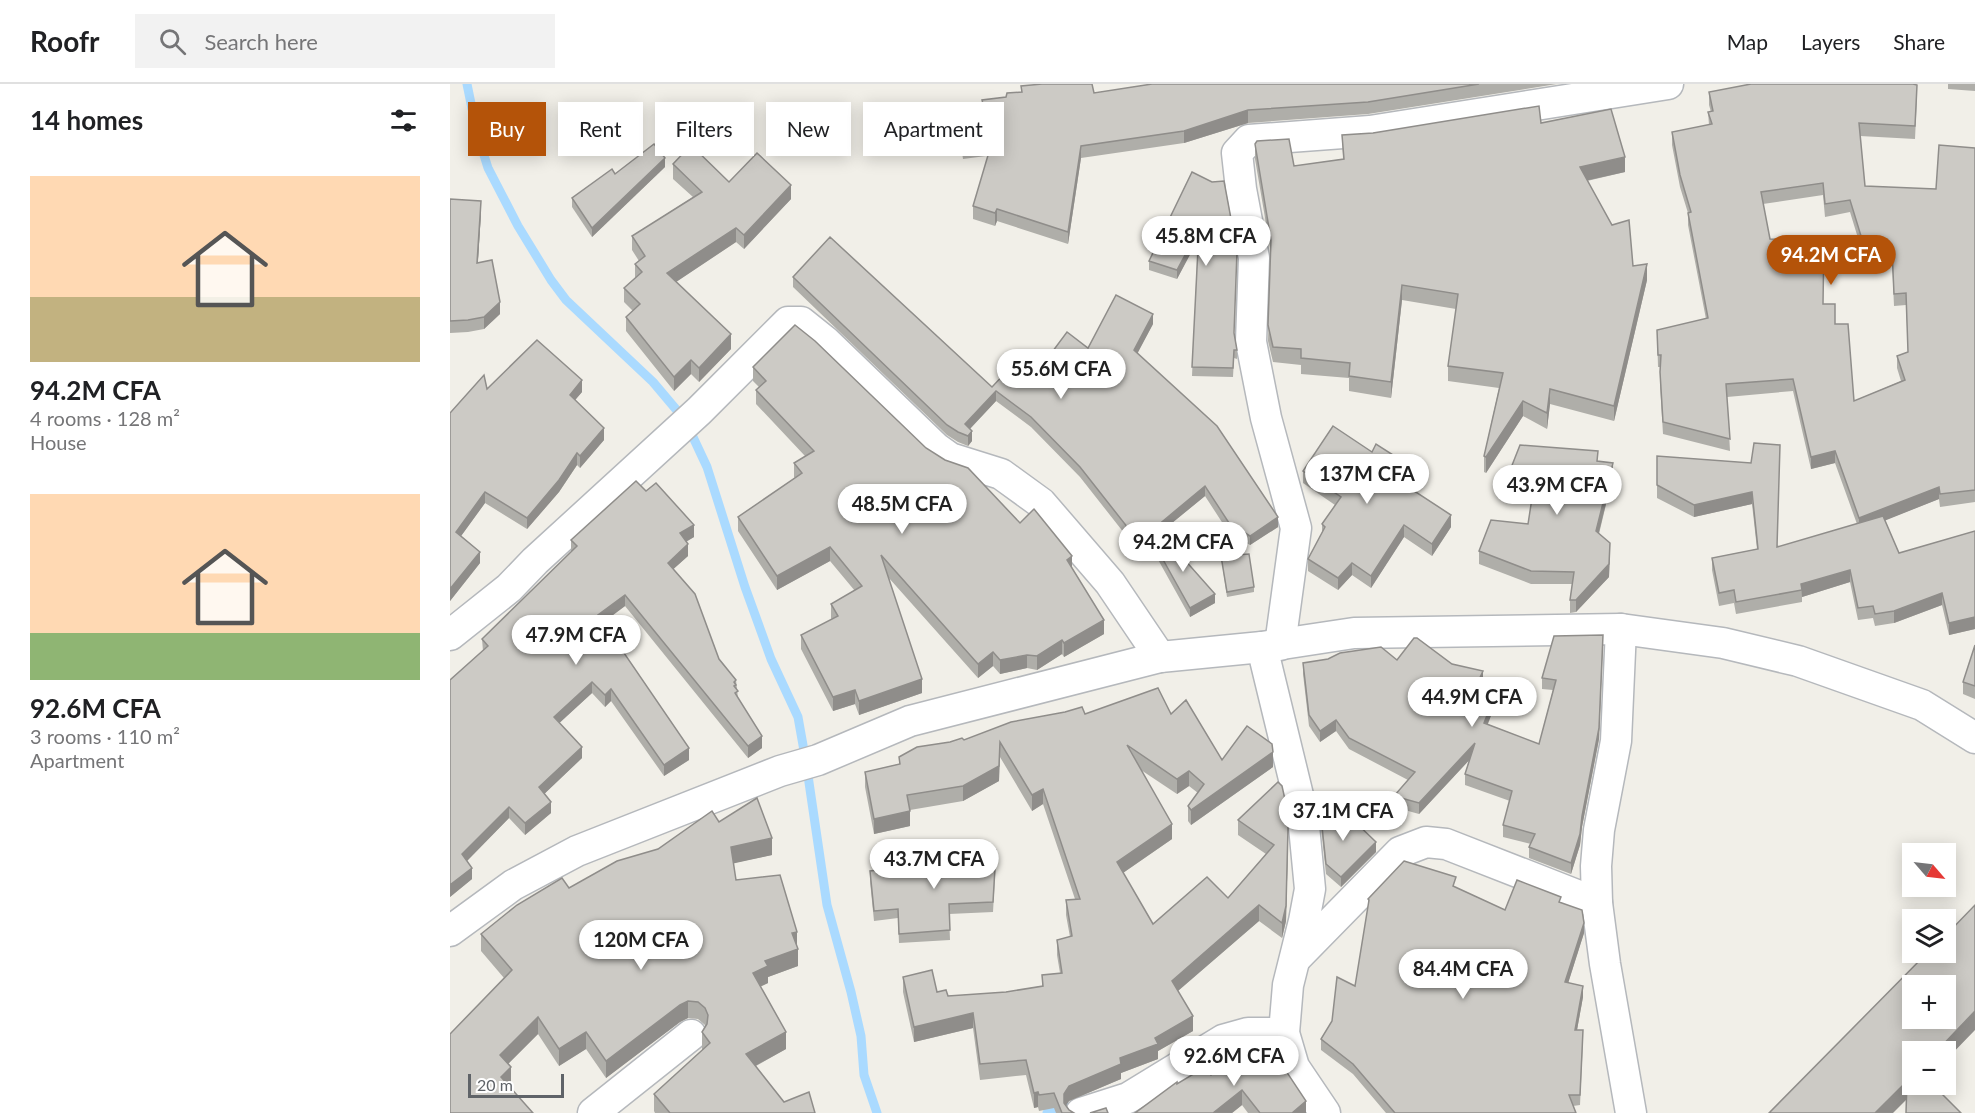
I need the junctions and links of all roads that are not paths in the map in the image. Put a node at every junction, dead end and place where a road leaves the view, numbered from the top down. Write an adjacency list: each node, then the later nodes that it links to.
1 (1668, 84): 4 (street)
2 (1621, 629): 4 (street); 6 (street); 7 (street)
3 (450, 635): 5 (street)
4 (1271, 646): 5 (street); 9 (street)
5 (1160, 657): 8 (street)
6 (1975, 738)
7 (1597, 903): 9 (street); 15 (street)
8 (450, 931)
9 (1296, 957): 10 (street)
10 (1284, 1033): 13 (street); 14 (street)
11 (691, 1035): 12 (street)
12 (593, 1113)
13 (1081, 1113)
14 (1324, 1113)
15 (1631, 1113)

